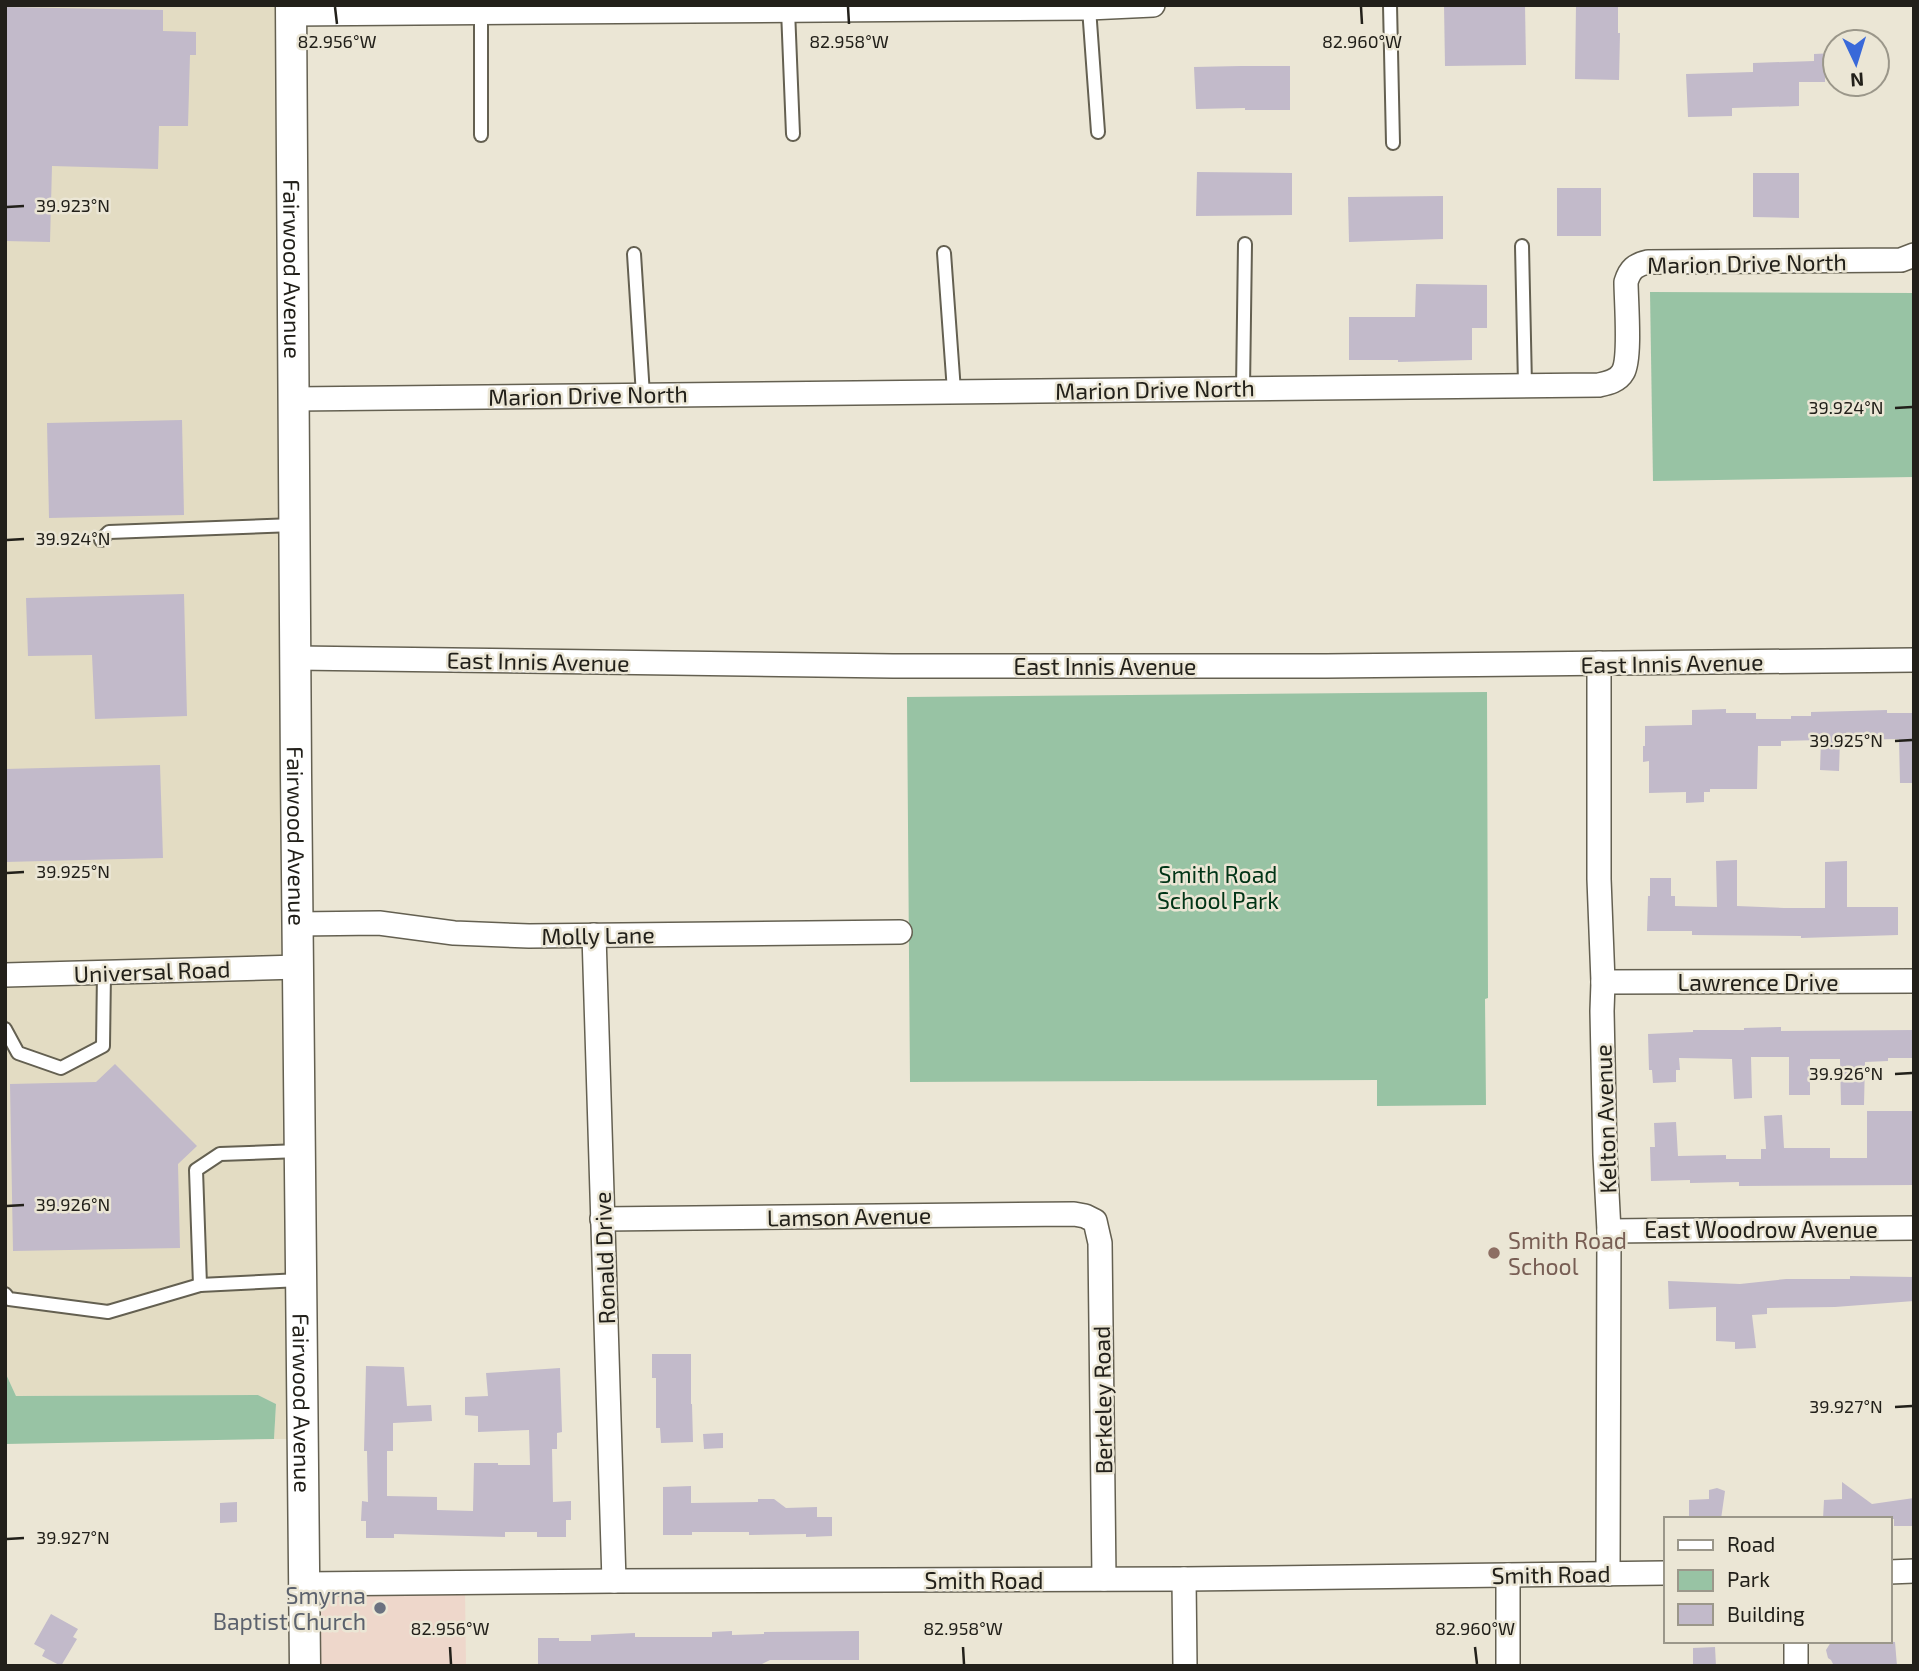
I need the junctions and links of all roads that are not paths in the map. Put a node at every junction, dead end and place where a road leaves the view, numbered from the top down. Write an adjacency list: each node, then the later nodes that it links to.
1 (1153, 5): 5 (street)
2 (1390, 5): 12 (lane)
3 (1026, 7): 5 (street); 7 (street)
4 (761, 8): 7 (street); 8 (street)
5 (1089, 8): 9 (lane)
6 (291, 10): 8 (street); 22 (street, Fairwood Avenue)
7 (788, 10): 10 (lane)
8 (481, 13): 11 (lane)
9 (1098, 132)
10 (793, 134)
11 (481, 135)
12 (1393, 143)
13 (1245, 244): 19 (lane)
14 (1522, 247): 18 (lane)
15 (944, 253): 20 (lane)
16 (634, 254): 21 (lane)
17 (1914, 256): 18 (street, Marion Drive North)
18 (1525, 386): 19 (street, Marion Drive North)
19 (1243, 388): 20 (street, Marion Drive North)
20 (954, 391): 21 (street, Marion Drive North)
21 (643, 395): 22 (street, Marion Drive North)
22 (294, 399): 23 (street, Fairwood Avenue)
23 (295, 525): 24 (lane); 25 (street, Fairwood Avenue)
24 (101, 540)
25 (296, 658): 27 (street, East Innis Avenue); 28 (street, Fairwood Avenue)
26 (1914, 660): 27 (street, East Innis Avenue)
27 (1599, 663): 35 (street, Kelton Avenue)
28 (297, 924): 30 (street, Molly Lane); 31 (street, Fairwood Avenue)
29 (900, 932): 30 (street, Molly Lane)
30 (594, 935): 38 (street, Ronald Drive)
31 (298, 967): 32 (street, Universal Road); 37 (street, Fairwood Avenue)
32 (104, 973): 33 (street, Universal Road); 36 (lane)
33 (5, 975)
34 (1914, 981): 35 (street, Lawrence Drive)
35 (1603, 982): 41 (street, Kelton Avenue)
36 (5, 1029)
37 (300, 1151): 42 (street, Fairwood Avenue); 43 (lane)
38 (602, 1219): 39 (street, Lamson Avenue); 52 (street, Ronald Drive)
39 (1095, 1221): 50 (street, Berkeley Road)
40 (1914, 1228): 41 (street, East Woodrow Avenue)
41 (1609, 1231): 48 (street, Kelton Avenue)
42 (300, 1280): 43 (lane); 53 (street, Fairwood Avenue)
43 (200, 1285): 44 (lane)
44 (5, 1294)
45 (1914, 1571): 46 (street)
46 (1891, 1572)
47 (1664, 1573): 48 (street, Smith Road)
48 (1608, 1574): 49 (street, Smith Road)
49 (1508, 1575): 51 (street, Smith Road); 57 (street)
50 (1104, 1579): 51 (street, Smith Road); 52 (street, Smith Road)
51 (1184, 1579): 56 (street)
52 (614, 1581): 53 (street, Smith Road)
53 (304, 1584): 55 (street, Fairwood Avenue)
54 (1796, 1643): 58 (street)
55 (305, 1666)
56 (1185, 1666)
57 (1508, 1666)
58 (1796, 1666)

